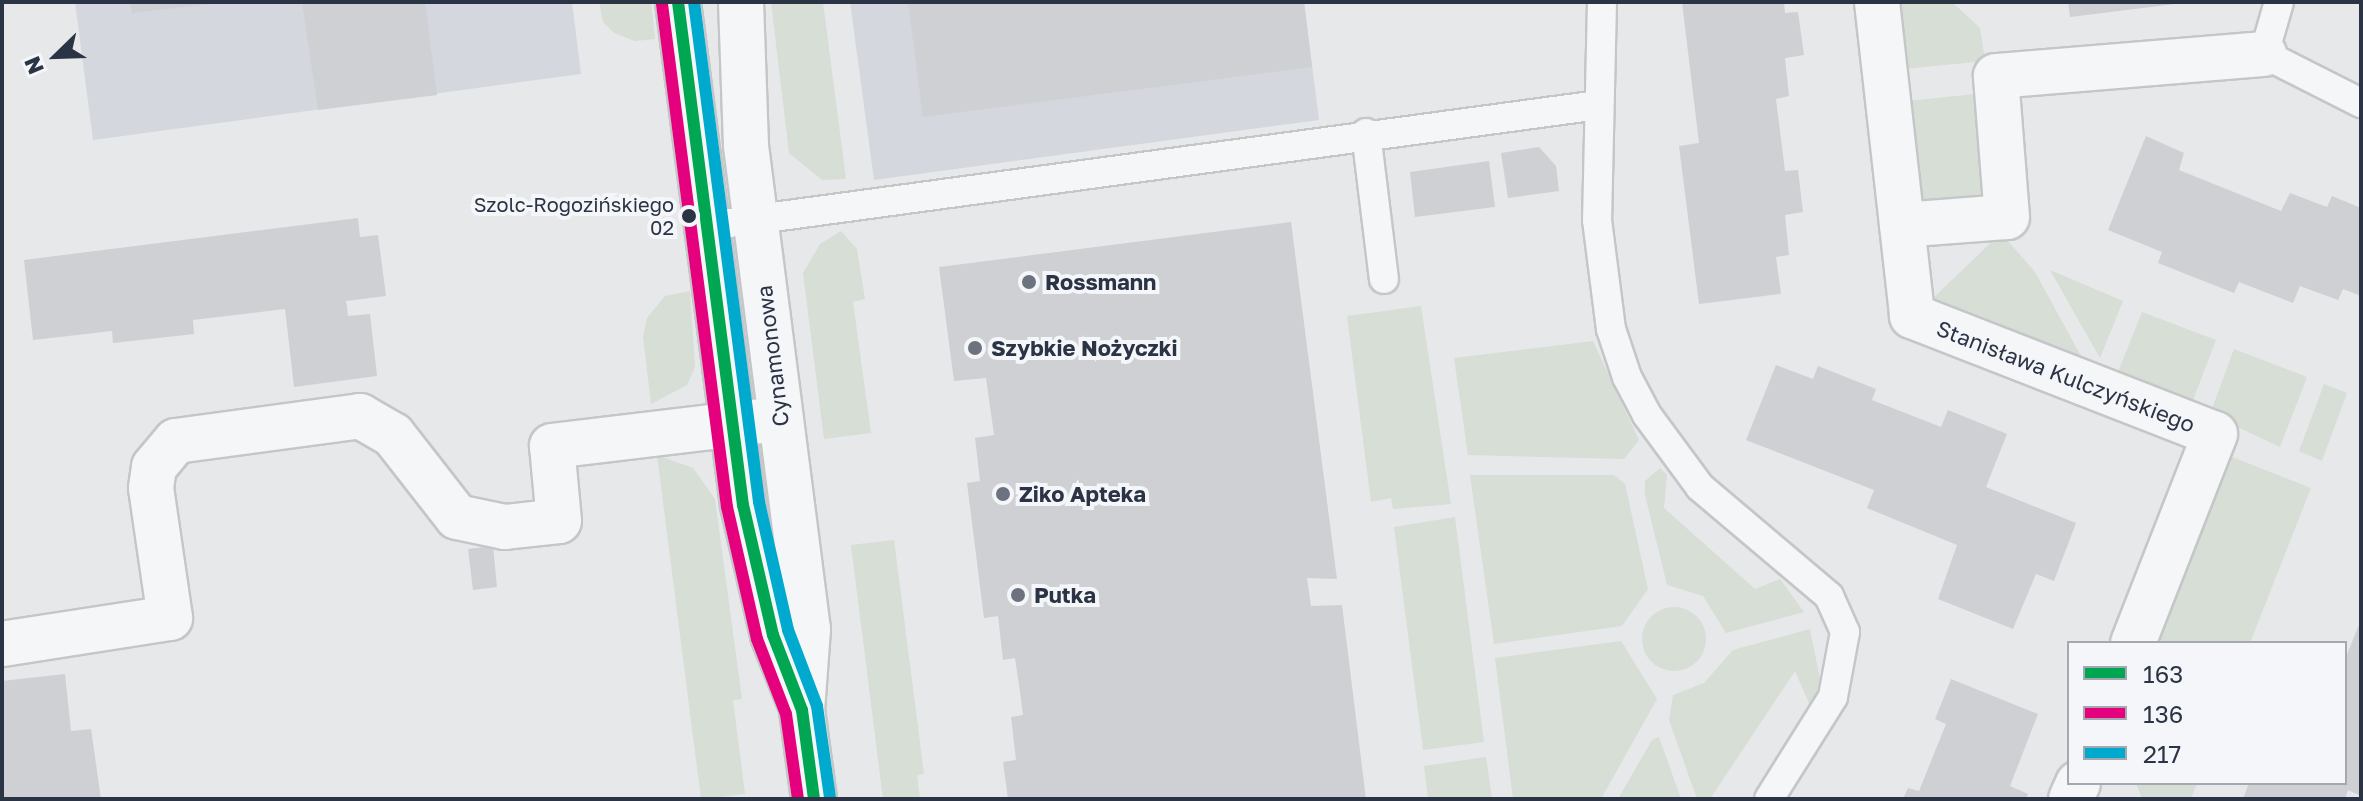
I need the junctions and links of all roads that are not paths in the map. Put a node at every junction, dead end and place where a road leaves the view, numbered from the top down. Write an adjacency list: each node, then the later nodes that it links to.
1 (678, 2): 12 (street, Cynamonowa)
2 (741, 2): 10 (street, Cynamonowa)
3 (1602, 2): 8 (lane)
4 (1877, 2): 11 (street, Stanisława Kulczyńskiego)
5 (2279, 2): 6 (lane)
6 (2264, 54): 7 (lane); 11 (street)
7 (2361, 103)
8 (1598, 105): 9 (lane); 20 (lane)
9 (1366, 133): 10 (lane); 13 (lane)
10 (756, 220): 12 (lane); 14 (street, Cynamonowa)
11 (1902, 225): 16 (street, Stanisława Kulczyńskiego)
12 (707, 226): 15 (street, Cynamonowa)
13 (1384, 279)
14 (780, 419): 15 (street); 18 (street, Cynamonowa)
15 (731, 426): 17 (street); 18 (street, Cynamonowa)
16 (2134, 641)
17 (2, 644)
18 (802, 710): 19 (street, Cynamonowa)
19 (814, 799)
20 (1769, 799)

